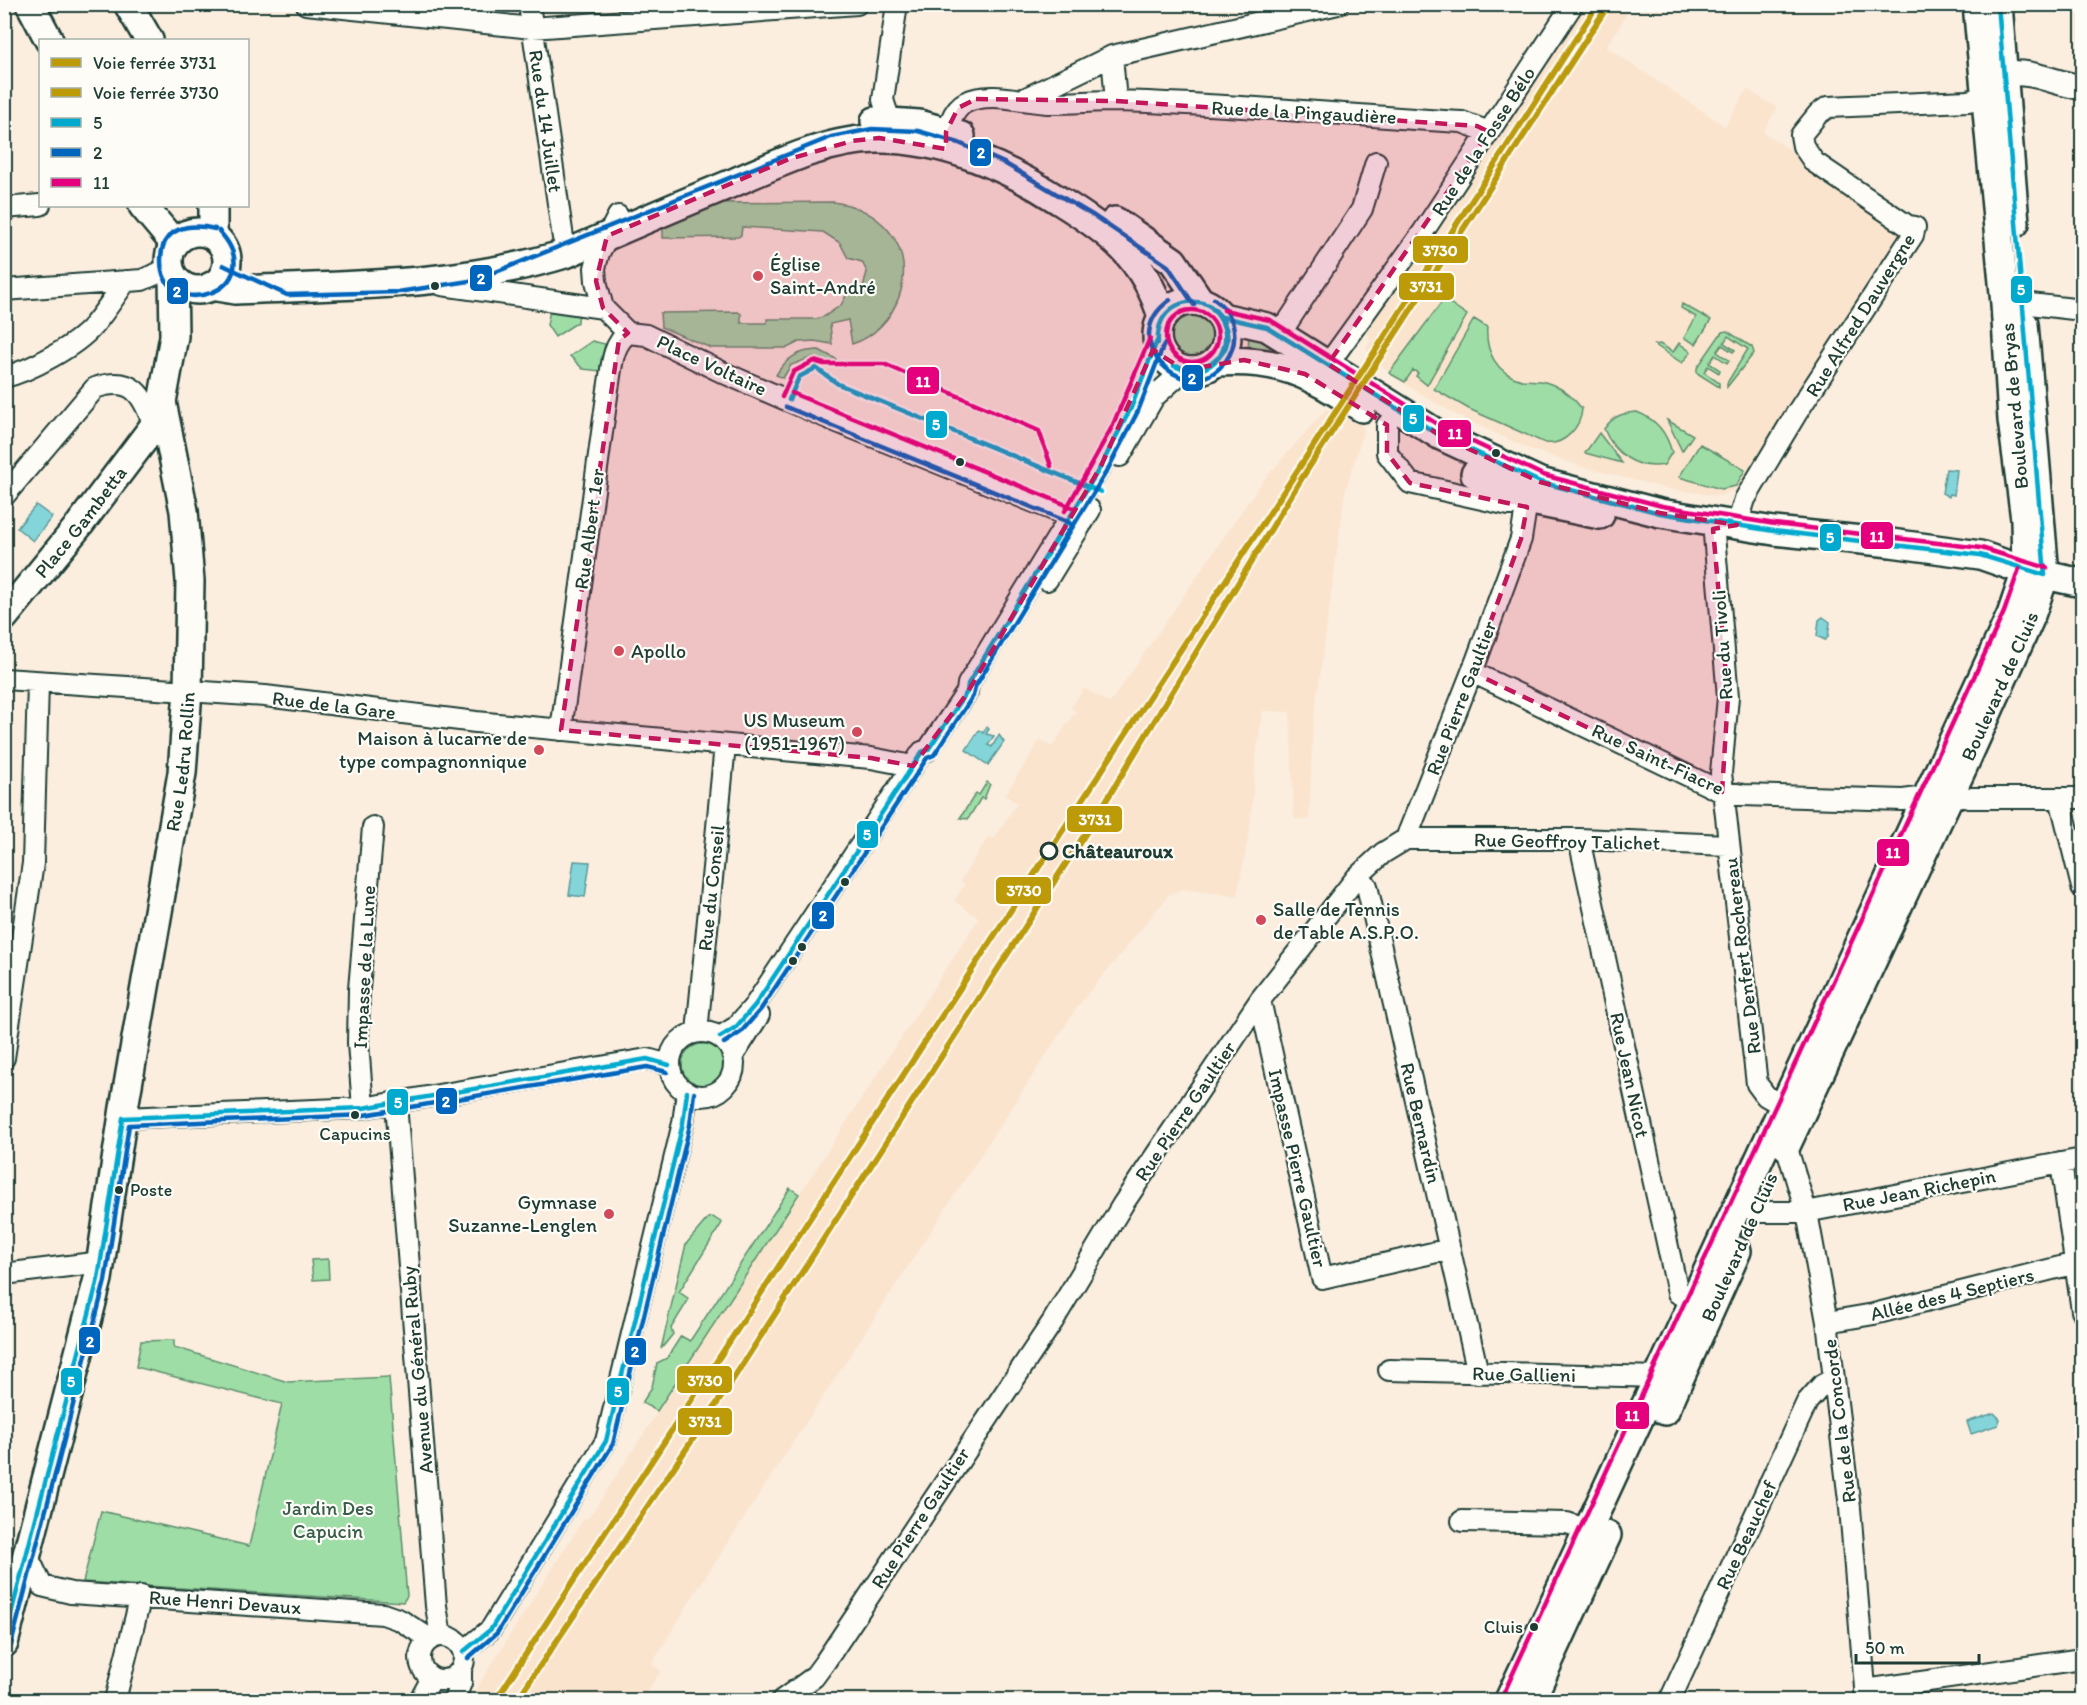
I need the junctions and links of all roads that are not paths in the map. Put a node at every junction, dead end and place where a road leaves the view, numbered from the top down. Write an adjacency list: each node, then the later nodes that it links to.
1 (30, 4): 13 (main road)
2 (306, 4): 12 (street)
3 (529, 4): 12 (street, Rue du 14 Juillet)
4 (857, 4): 11 (street)
5 (897, 4): 21 (street)
6 (1338, 4): 15 (street)
7 (1573, 4): 22 (street, Rue de la Fosse Bélo)
8 (1977, 4): 18 (main road, Boulevard de Bryas)
9 (1998, 4): 16 (main road, Boulevard de Bryas)
10 (135, 7): 14 (main road)
11 (798, 7): 12 (street)
12 (532, 28): 31 (street, Rue du 14 Juillet)
13 (49, 39)
14 (149, 39)
15 (1112, 56): 19 (street); 20 (street)
16 (2004, 74): 17 (street); 18 (street); 40 (main road, Boulevard de Bryas)
17 (2082, 87)
18 (1984, 97): 40 (main road, Boulevard de Bryas); 57 (street, Rue Alfred Dauvergne)
19 (1024, 99): 20 (street, Rue de la Pingaudière); 23 (street, Rue de la Pingaudière)
20 (1116, 101): 22 (street, Rue de la Pingaudière)
21 (881, 114): 23 (main road); 24 (street); 30 (main road)
22 (1489, 132): 50 (street, Rue de la Fosse Bélo)
23 (946, 140): 24 (main road); 39 (main road); 44 (main road)
24 (852, 141): 30 (main road)
25 (1376, 162): 46 (street)
26 (39, 205): 29 (street)
27 (144, 207): 33 (main road)
28 (213, 207): 32 (main road)
29 (4, 208)
30 (612, 226): 31 (main road); 41 (street)
31 (565, 246): 35 (main road)
32 (219, 247): 33 (main road); 36 (main road); 37 (main road)
33 (172, 262): 34 (street); 36 (main road); 47 (main road, Place Gambetta)
34 (126, 281): 38 (street); 51 (street)
35 (425, 282): 37 (main road); 41 (street)
36 (204, 288): 37 (main road); 47 (main road, Place Gambetta)
37 (288, 288)
38 (4, 290)
39 (1200, 301): 43 (main road); 44 (main road)
40 (2013, 304): 42 (street); 58 (main road, Boulevard de Bryas)
41 (603, 308): 45 (street)
42 (2082, 310)
43 (1222, 317): 46 (main road); 48 (main road)
44 (1159, 329): 49 (main road); 56 (street)
45 (628, 333): 56 (street, Place Voltaire); 66 (street, Rue Albert 1er)
46 (1280, 334): 50 (main road)
47 (174, 336): 52 (main road, Place Gambetta)
48 (1216, 362): 49 (main road); 50 (main road)
49 (1184, 370): 56 (street)
50 (1323, 373): 53 (main road); 57 (main road)
51 (4, 377)
52 (158, 414): 54 (street); 60 (main road, Place Gambetta); 64 (main road, Rue Ledru Rollin)
53 (1387, 425): 55 (main road); 55 (street)
54 (4, 496)
55 (1524, 497): 57 (main road); 61 (street, Rue Pierre Gaultier)
56 (1077, 518): 65 (street); 65 (street)
57 (1725, 530): 58 (main road); 70 (street, Rue du Tivoli)
58 (2036, 573): 59 (main road); 71 (main road, Boulevard de Cluis)
59 (2082, 583)
60 (4, 617)
61 (1472, 672): 70 (street, Rue Saint-Fiacre); 75 (street, Rue Pierre Gaultier)
62 (4, 679): 63 (street, Rue de la Gare)
63 (38, 683): 64 (street, Rue de la Gare); 84 (street)
64 (188, 690): 66 (street, Rue de la Gare); 90 (main road, Rue Ledru Rollin)
65 (967, 692): 68 (street)
66 (561, 730): 67 (street, Rue de la Gare)
67 (725, 745): 69 (street, Rue de la Gare); 81 (street, Rue du Conseil)
68 (928, 750): 69 (street); 83 (street)
69 (913, 766): 82 (street)
70 (1722, 792): 71 (street, Rue Saint-Fiacre); 77 (street, Rue Denfert Rochereau)
71 (1938, 795): 72 (street, Rue Saint-Fiacre); 88 (main road, Boulevard de Cluis); 91 (main road, Boulevard de Cluis)
72 (2060, 798): 73 (street, Rue Saint-Fiacre); 79 (street)
73 (2082, 798)
74 (373, 827): 89 (street, Impasse de la Lune)
75 (1406, 839): 76 (street, Rue Geoffroy Talichet); 78 (street, Rue Pierre Gaultier)
76 (1579, 839): 77 (street, Rue Geoffroy Talichet); 100 (street, Rue Jean Nicot)
77 (1728, 845): 88 (street, Rue Denfert Rochereau)
78 (1357, 877): 80 (street, Rue Pierre Gaultier); 96 (street, Rue Bernardin)
79 (2082, 887)
80 (1260, 1000): 96 (street, Impasse Pierre Gaultier); 120 (street, Rue Pierre Gaultier)
81 (697, 1032): 82 (street); 85 (street)
82 (720, 1037): 83 (street)
83 (733, 1056): 86 (street)
84 (4, 1058)
85 (669, 1065): 86 (street); 87 (street)
86 (687, 1092): 114 (street)
87 (396, 1103): 89 (street); 111 (street, Avenue du Général Ruby)
88 (1784, 1106): 100 (main road, Boulevard de Cluis)
89 (363, 1108): 90 (street)
90 (123, 1118): 97 (main road, Rue Ledru Rollin)
91 (1786, 1145): 94 (main road, Boulevard de Cluis); 95 (street, Rue de la Concorde)
92 (2082, 1159): 93 (street, Rue Jean Richepin)
93 (2061, 1163): 95 (street, Rue Jean Richepin); 98 (street)
94 (1755, 1212): 95 (street, Rue Jean Richepin); 108 (main road, Boulevard de Cluis)
95 (1806, 1212): 102 (street, Rue de la Concorde)
96 (1450, 1250): 104 (street, Rue Bernardin)
97 (101, 1262): 99 (street); 109 (main road, Rue Ledru Rollin)
98 (2076, 1263): 101 (street); 102 (street, Allée des 4 Septiers)
99 (4, 1274)
100 (1694, 1300): 105 (main road, Boulevard de Cluis)
101 (2082, 1311)
102 (1827, 1322): 106 (street, Rue de la Concorde)
103 (1389, 1370): 104 (street, Rue Gallieni)
104 (1478, 1373): 105 (street, Rue Gallieni)
105 (1660, 1377): 108 (main road, Boulevard de Cluis)
106 (1833, 1379): 116 (street, Rue de la Concorde); 123 (street, Rue Beauchef)
107 (1462, 1521): 108 (street)
108 (1598, 1533): 121 (main road, Boulevard de Cluis); 122 (main road, Boulevard de Cluis)
109 (27, 1564): 110 (street, Rue Henri Devaux); 112 (main road, Rue Ledru Rollin)
110 (141, 1596): 111 (street, Rue Henri Devaux); 117 (street)
111 (436, 1637): 114 (street); 115 (street)
112 (4, 1643)
113 (2082, 1659): 116 (street)
114 (462, 1660): 115 (street); 119 (street)
115 (432, 1678): 118 (street)
116 (1866, 1695)
117 (115, 1701)
118 (420, 1701)
119 (454, 1701)
120 (782, 1701)
121 (1509, 1701)
122 (1531, 1701)
123 (1670, 1701)

